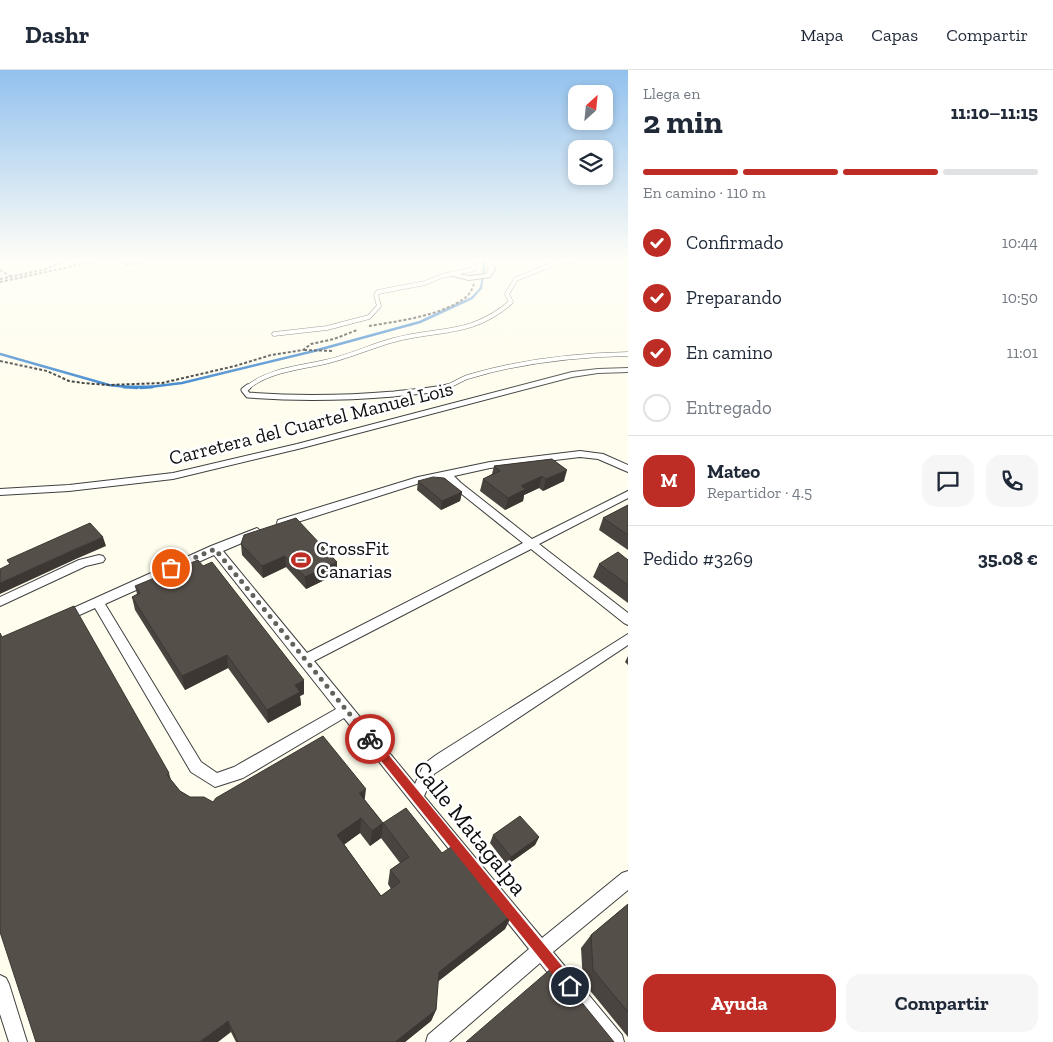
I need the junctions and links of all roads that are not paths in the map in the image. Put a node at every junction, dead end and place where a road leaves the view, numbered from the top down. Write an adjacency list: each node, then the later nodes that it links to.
1 (379, 306): 3 (lane)
2 (505, 306): 4 (lane)
3 (274, 334)
4 (628, 354)
5 (628, 370): 8 (street, Carretera del Cuartel Manuel Lois)
6 (628, 469): 7 (street)
7 (447, 474): 10 (street); 11 (street)
8 (0, 492)
9 (628, 494): 10 (street)
10 (531, 543): 16 (street); 18 (street)
11 (215, 549): 14 (street); 18 (street, Calle Matagalpa)
12 (99, 560): 13 (street)
13 (0, 602)
14 (96, 602): 15 (street); 19 (street)
15 (56, 620)
16 (628, 620)
17 (628, 639): 20 (street)
18 (305, 660): 19 (street, Calle Matagalpa)
19 (346, 710): 20 (street, Calle Matagalpa)
20 (416, 798): 22 (street, Calle Matagalpa)
21 (628, 878): 22 (street)
22 (540, 950): 25 (street); 26 (street, Calle Matagalpa)
23 (0, 984): 24 (street)
24 (18, 1042)
25 (434, 1042)
26 (615, 1042)

